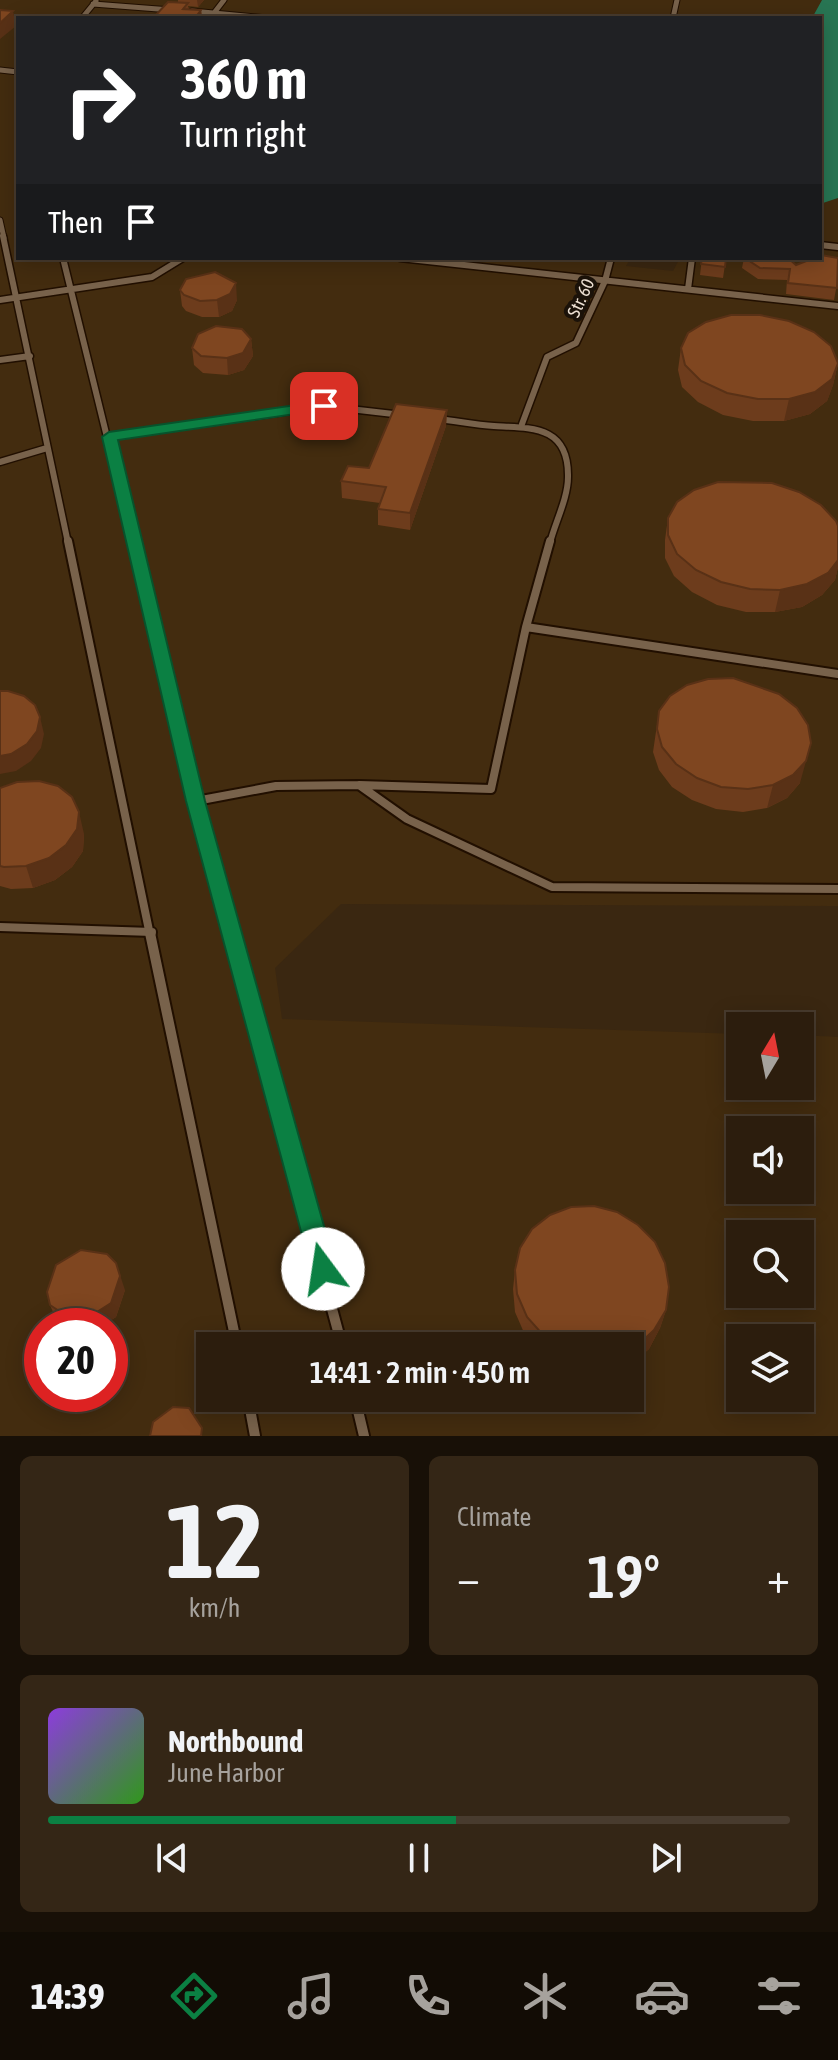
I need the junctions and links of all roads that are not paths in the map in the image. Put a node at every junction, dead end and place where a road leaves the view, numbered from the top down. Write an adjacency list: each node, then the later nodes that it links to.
1 (161, 0): 4 (lane)
2 (224, 0): 5 (lane)
3 (94, 2): 4 (lane)
4 (154, 8): 5 (lane)
5 (214, 13): 6 (lane)
6 (232, 16)
7 (0, 220): 16 (lane)
8 (64, 260): 14 (lane)
9 (180, 260): 14 (lane)
10 (418, 260): 13 (lane)
11 (610, 260): 13 (lane, Str. 60)
12 (692, 260): 15 (lane)
13 (605, 281): 15 (lane); 23 (lane, Str. 60)
14 (71, 289): 16 (lane); 24 (lane)
15 (688, 289): 18 (lane)
16 (17, 297): 17 (lane); 19 (lane)
17 (0, 300)
18 (838, 306)
19 (30, 356): 20 (lane); 25 (lane)
20 (0, 360)
21 (418, 417): 24 (lane)
22 (434, 418): 23 (lane)
23 (522, 424): 27 (lane)
24 (109, 437): 30 (lane)
25 (47, 448): 26 (lane); 33 (lane)
26 (0, 462)
27 (526, 627): 28 (lane); 29 (lane)
28 (838, 674)
29 (359, 785): 30 (lane); 31 (lane)
30 (196, 801): 35 (lane)
31 (838, 889)
32 (0, 927): 33 (lane)
33 (152, 932): 34 (lane)
34 (234, 1332)
35 (338, 1332)
36 (251, 1412): 38 (lane)
37 (358, 1412): 39 (lane)
38 (255, 1436)
39 (364, 1436)

